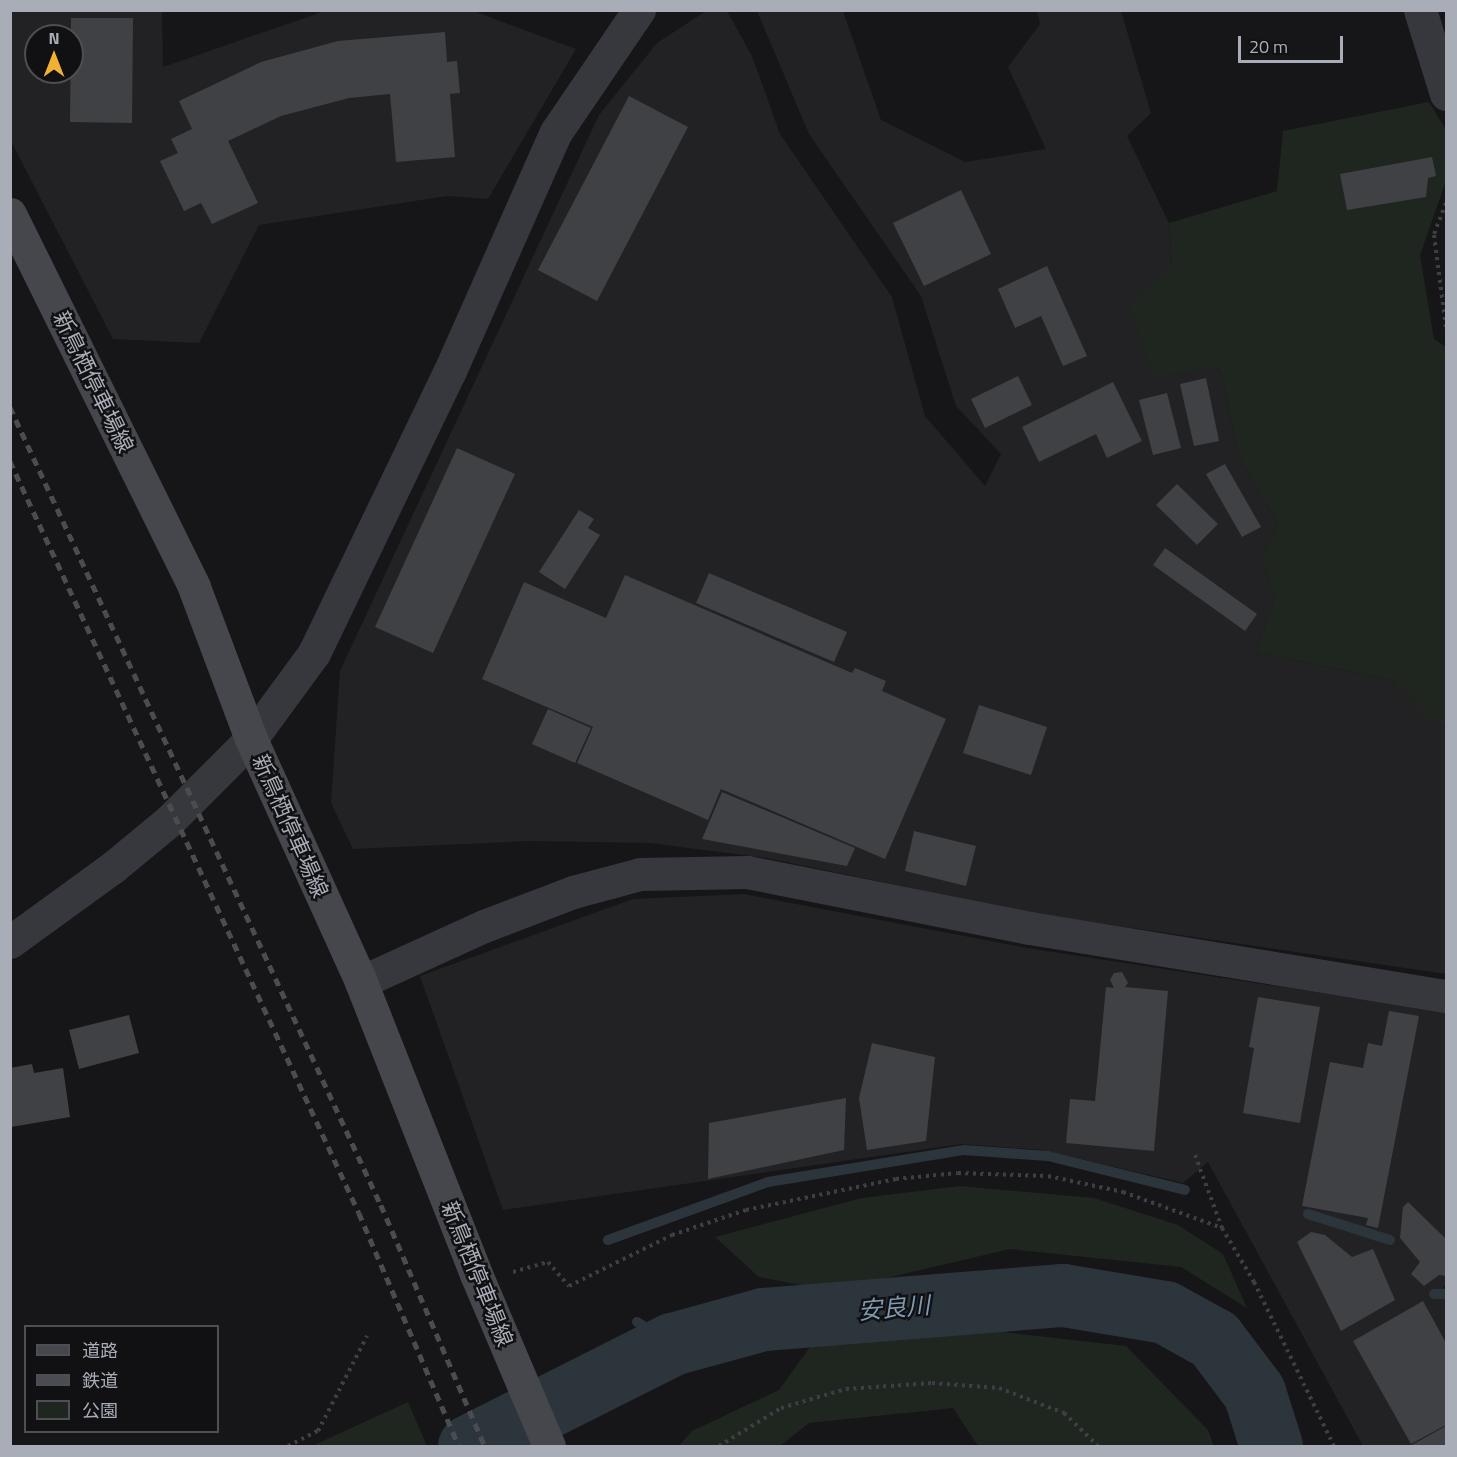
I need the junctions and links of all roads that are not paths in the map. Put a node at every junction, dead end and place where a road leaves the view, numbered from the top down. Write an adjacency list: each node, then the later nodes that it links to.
1 (639, 10): 5 (street)
2 (1420, 10): 3 (street)
3 (1446, 94)
4 (10, 214): 5 (main road, 新鳥栖停車場線)
5 (251, 739): 6 (street); 7 (main road, 新鳥栖停車場線)
6 (10, 942)
7 (361, 982): 8 (street); 9 (main road, 新鳥栖停車場線)
8 (1446, 996)
9 (549, 1446)

